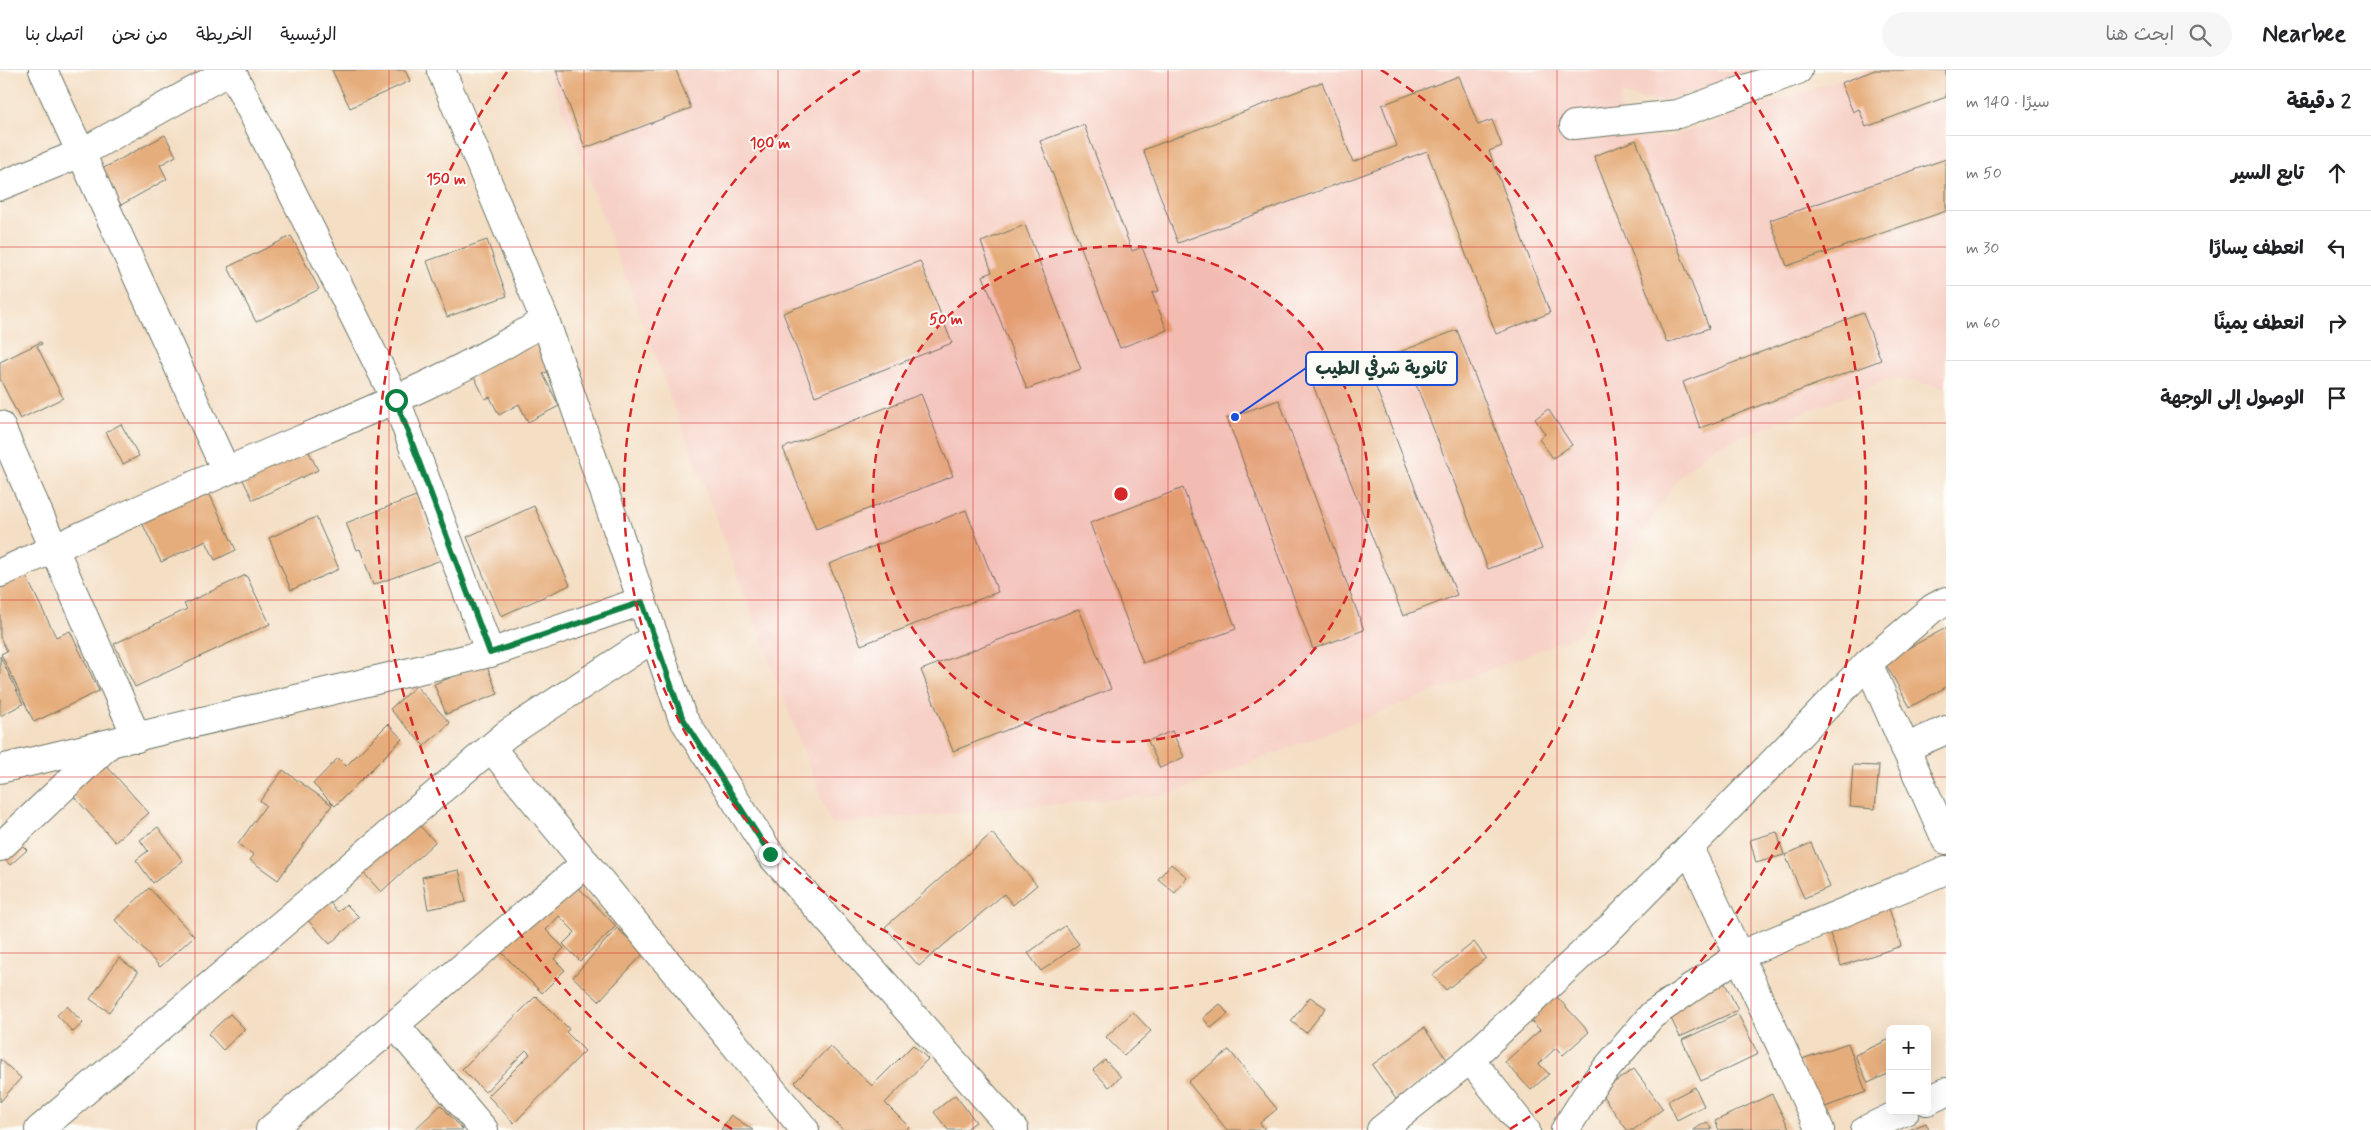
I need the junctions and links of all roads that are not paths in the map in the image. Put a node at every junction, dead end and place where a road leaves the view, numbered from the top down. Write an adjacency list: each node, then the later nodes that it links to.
1 (43, 70): 6 (street)
2 (231, 70): 6 (street); 9 (street)
3 (441, 70): 8 (street)
4 (1798, 70): 5 (street)
5 (1574, 124)
6 (80, 153): 7 (street); 11 (street)
7 (0, 186)
8 (545, 320): 9 (street); 15 (street)
9 (396, 400): 11 (street); 17 (street)
10 (0, 425): 12 (street)
11 (226, 471): 12 (street)
12 (55, 548): 13 (street); 20 (street)
13 (0, 573)
14 (1946, 600): 18 (street)
15 (642, 602): 16 (street); 17 (street)
16 (655, 637): 22 (street); 40 (street)
17 (490, 653): 20 (street)
18 (1868, 663): 23 (street); 27 (street)
19 (1946, 730): 23 (street)
20 (137, 738): 21 (street)
21 (108, 745): 24 (street); 26 (street)
22 (491, 748): 28 (street); 36 (street)
23 (1905, 748): 25 (street)
24 (0, 769)
25 (1946, 840)
26 (0, 847)
27 (1689, 848): 30 (street); 32 (street)
28 (586, 863): 31 (street); 39 (street)
29 (1946, 870): 30 (street)
30 (1740, 955): 43 (street); 44 (street)
31 (396, 1026): 37 (street); 38 (street)
32 (1470, 1060): 41 (street); 42 (street)
33 (1946, 1092): 34 (street)
34 (1931, 1099)
35 (1897, 1115): 45 (street)
36 (39, 1130)
37 (270, 1130)
38 (484, 1130)
39 (805, 1130)
40 (1014, 1130)
41 (1380, 1130)
42 (1526, 1130)
43 (1565, 1130)
44 (1820, 1130)
45 (1865, 1130)

